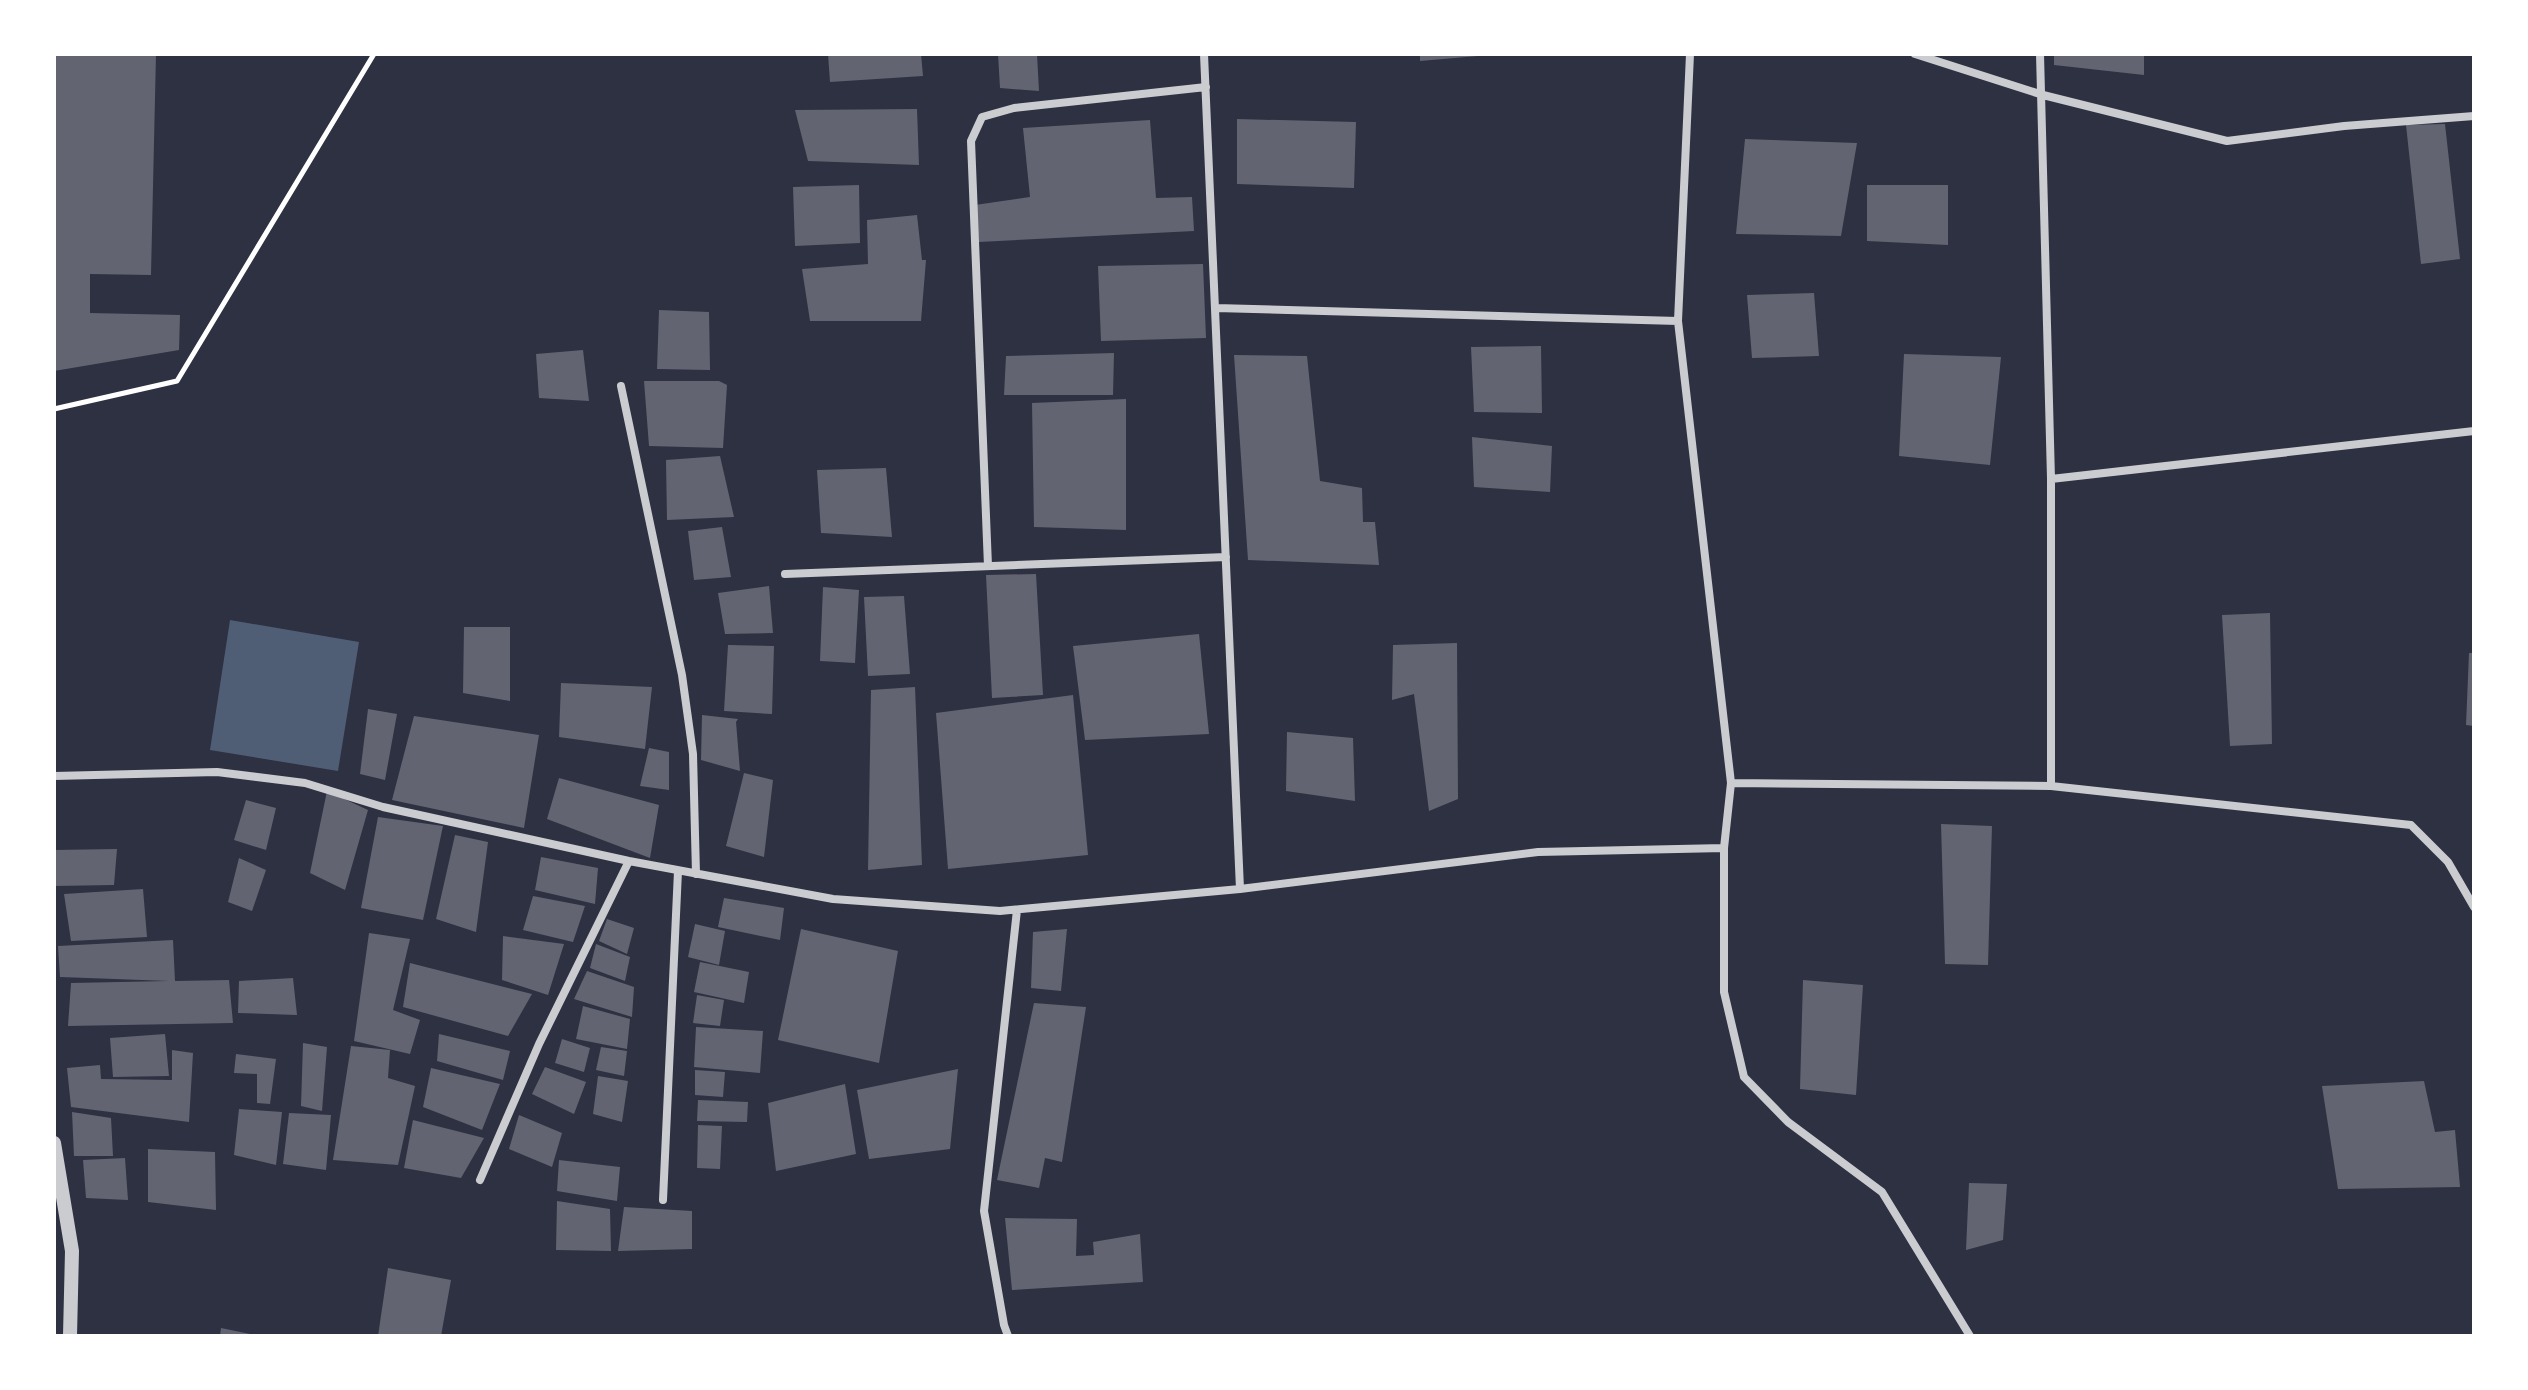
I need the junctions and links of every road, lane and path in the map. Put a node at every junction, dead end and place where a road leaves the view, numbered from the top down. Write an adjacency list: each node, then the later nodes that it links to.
1 (374, 54): 12 (path)
2 (1204, 54): 6 (street)
3 (1690, 54): 10 (street)
4 (1915, 54): 7 (street)
5 (2040, 54): 7 (street)
6 (1206, 87): 9 (street); 16 (street)
7 (2043, 95): 8 (street); 14 (street)
8 (2474, 116)
9 (1216, 308): 10 (street); 15 (street)
10 (1678, 321): 19 (street)
11 (621, 386): 24 (street)
12 (54, 409)
13 (2474, 431): 14 (street)
14 (2051, 479): 20 (street)
15 (1226, 557): 16 (street); 25 (street)
16 (988, 566): 17 (street)
17 (785, 574)
18 (54, 776): 22 (street)
19 (1731, 783): 20 (street); 21 (street)
20 (2051, 786): 26 (street)
21 (1724, 848): 25 (street); 33 (street)
22 (629, 861): 23 (street); 29 (street)
23 (678, 871): 24 (street); 30 (street)
24 (696, 874): 27 (street)
25 (1240, 889): 27 (street)
26 (2474, 907)
27 (1017, 910): 32 (street)
28 (54, 1143): 31 (street)
29 (480, 1180)
30 (663, 1200)
31 (70, 1336)
32 (1008, 1336)
33 (1970, 1336)

